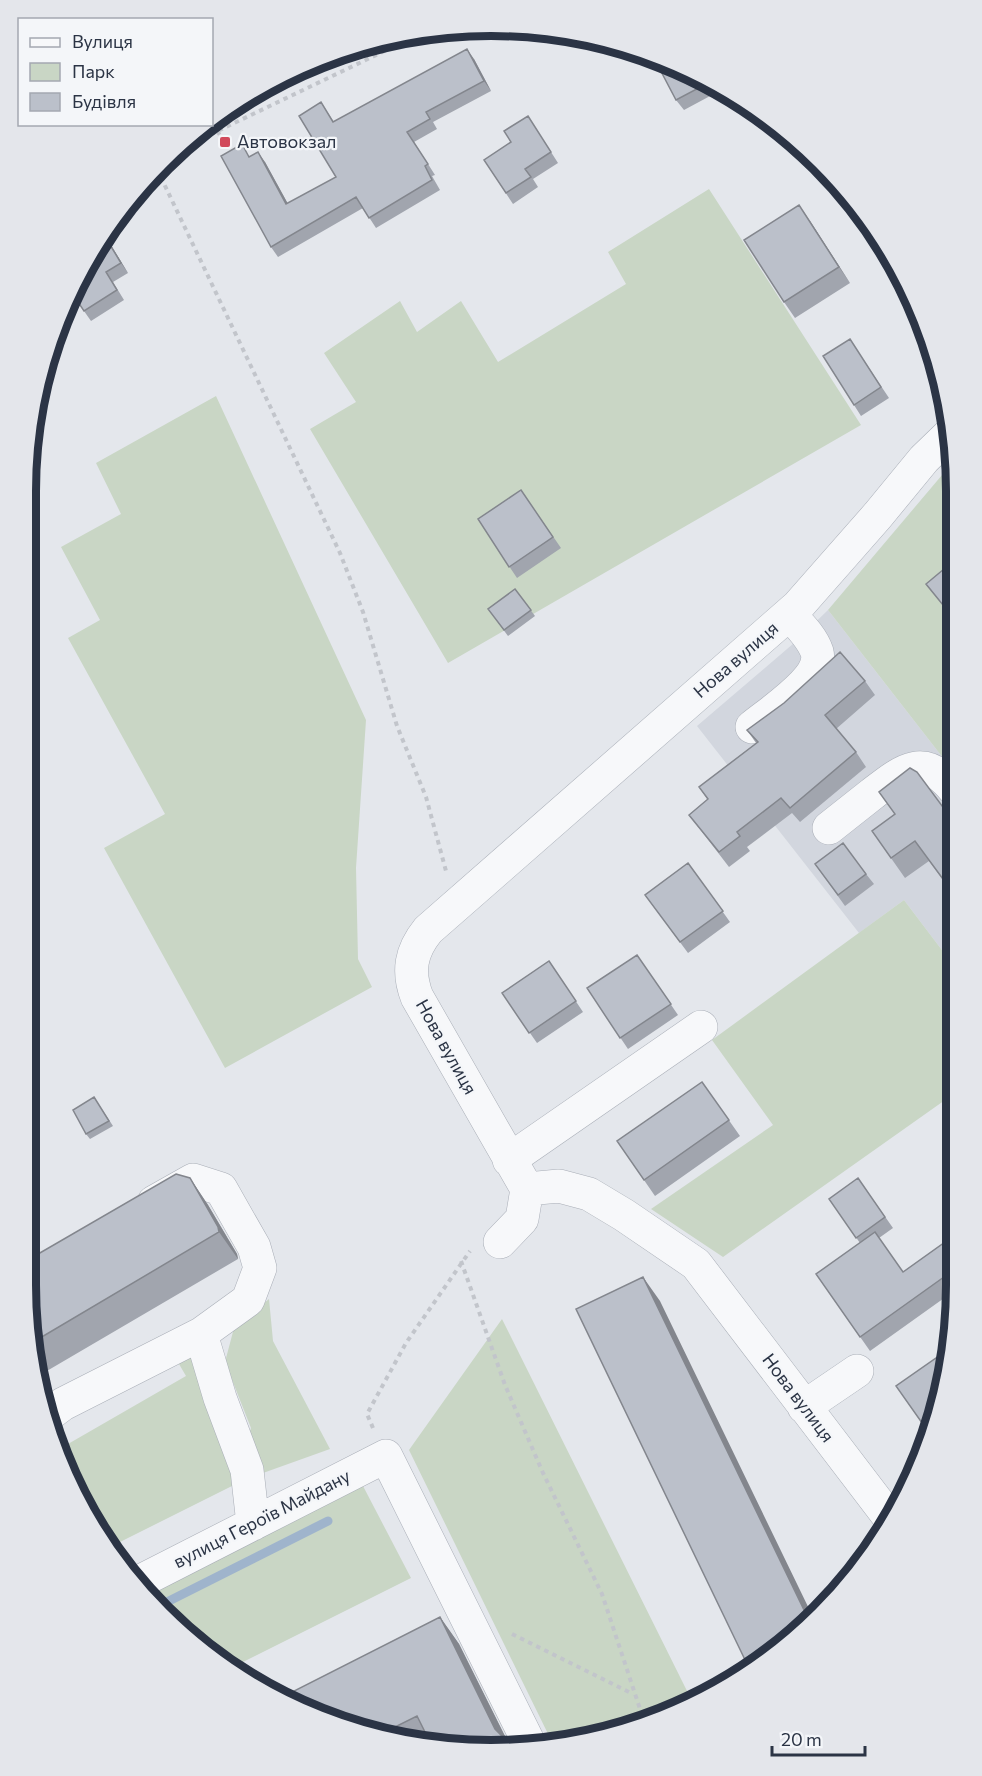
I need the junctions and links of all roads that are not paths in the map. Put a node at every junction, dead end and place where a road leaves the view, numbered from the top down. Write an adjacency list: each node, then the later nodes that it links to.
1 (943, 440): 2 (street, Нова вулиця)
2 (789, 614): 3 (street); 7 (street, Нова вулиця)
3 (752, 727)
4 (946, 780): 5 (street)
5 (829, 828)
6 (701, 1027): 7 (street)
7 (510, 1160): 8 (street, Нова вулиця)
8 (528, 1189): 10 (street); 13 (street, Нова вулиця)
9 (131, 1216): 11 (street)
10 (500, 1242)
11 (201, 1334): 14 (street); 16 (street)
12 (857, 1371): 13 (street)
13 (804, 1407): 15 (street, Нова вулиця)
14 (54, 1411)
15 (885, 1513)
16 (253, 1524): 17 (street, вулиця Героїв Майдану); 18 (street, вулиця Героїв Майдану)
17 (144, 1579)
18 (527, 1738)

